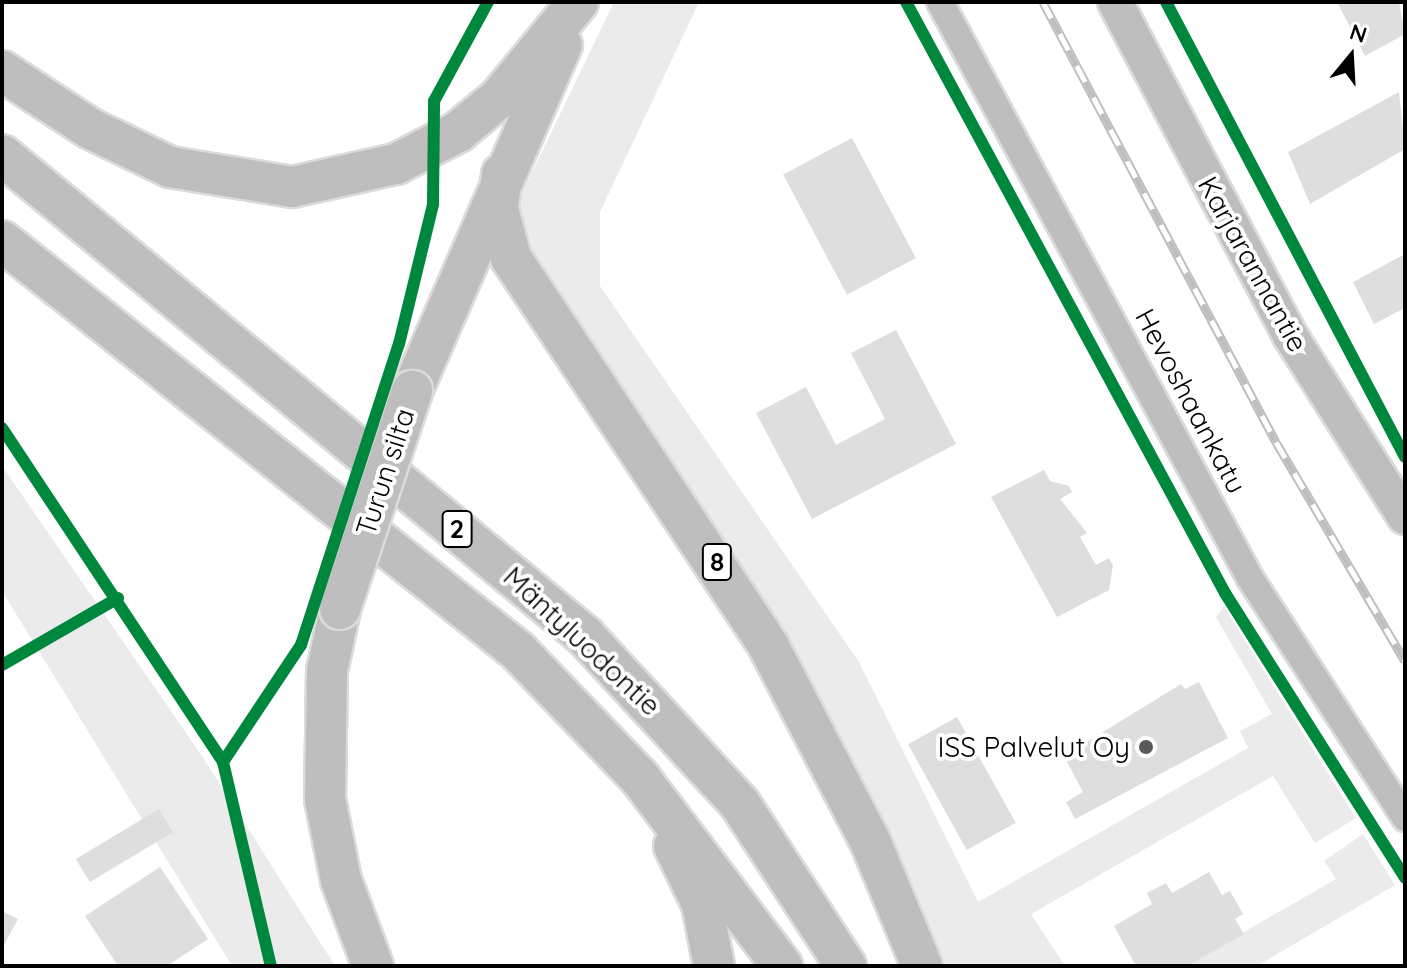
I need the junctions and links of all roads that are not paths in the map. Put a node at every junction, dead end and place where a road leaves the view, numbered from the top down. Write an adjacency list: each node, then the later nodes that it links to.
1 (580, 2): 4 (highway); 6 (highway, Turun silta / 8)
2 (940, 2): 10 (street, Hevoshaankatu)
3 (1115, 2): 8 (main road, Karjarannantie)
4 (2, 71)
5 (2, 155): 14 (highway, Mäntyluodontie / 2)
6 (502, 174): 11 (highway, Turun silta / 8, bridge); 15 (highway, 8)
7 (2, 241): 9 (highway, Mäntyluodontie / 2)
8 (1405, 517)
9 (640, 778): 12 (highway); 13 (highway, Mäntyluodontie / 2)
10 (1405, 818)
11 (373, 966)
12 (714, 966)
13 (782, 966)
14 (846, 966)
15 (922, 966)

